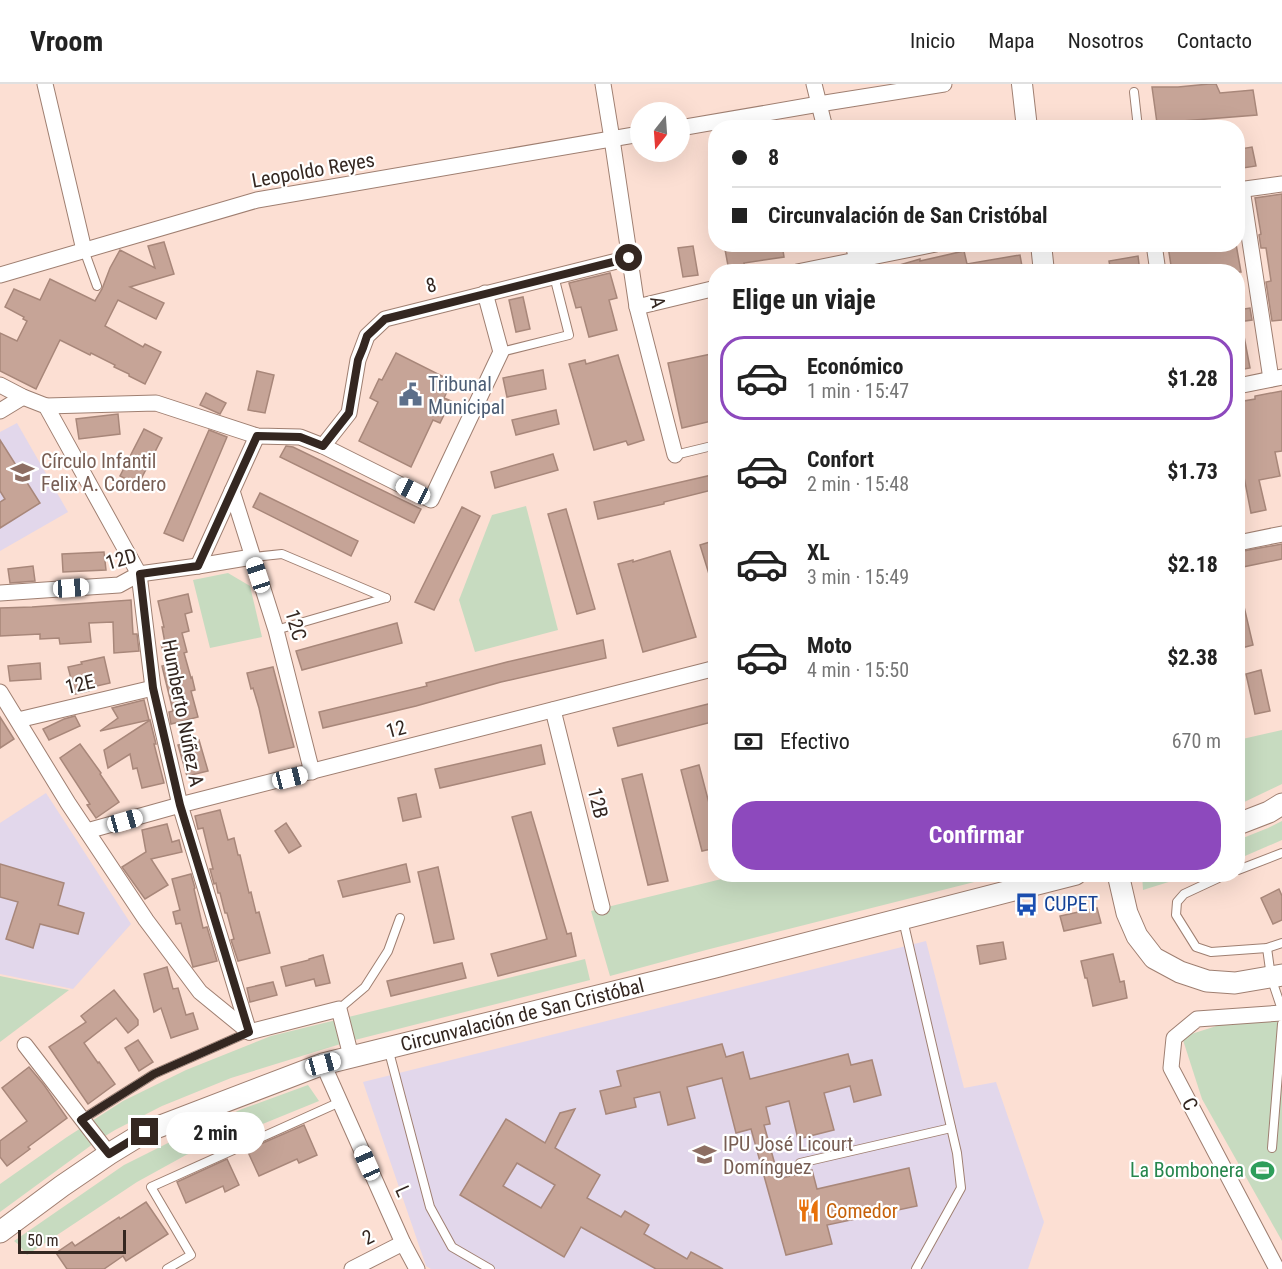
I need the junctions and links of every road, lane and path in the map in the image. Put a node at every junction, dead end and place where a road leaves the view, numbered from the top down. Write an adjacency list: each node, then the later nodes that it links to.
1 (45, 84): 19 (street)
2 (603, 84): 15 (street, A)
3 (814, 84): 7 (street)
4 (944, 84): 7 (street)
5 (1022, 84): 10 (street)
6 (1134, 92): 11 (lane)
7 (819, 104): 8 (street); 9 (street)
8 (726, 120)
9 (823, 120)
10 (1026, 120)
11 (1137, 120)
12 (708, 123): 13 (street)
13 (690, 126)
14 (630, 136): 15 (street, Leopoldo Reyes)
15 (612, 139): 19 (street, Leopoldo Reyes); 21 (street, A)
16 (1282, 184): 17 (street)
17 (1245, 189)
18 (1245, 216): 31 (street)
19 (84, 250): 24 (street, Leopoldo Reyes); 26 (lane)
20 (891, 252): 22 (street)
21 (629, 258): 25 (street, 8); 29 (street, A)
22 (857, 258): 23 (street)
23 (831, 264)
24 (0, 275)
25 (554, 276): 28 (street, 8); 30 (lane)
26 (97, 286)
27 (708, 290): 29 (street)
28 (485, 293): 30 (street); 38 (street, 8)
29 (637, 307): 40 (street, A)
30 (501, 352): 38 (street)
31 (1276, 378): 33 (street)
32 (0, 385): 34 (street)
33 (1245, 385)
34 (22, 397): 35 (street); 36 (street)
35 (46, 406): 37 (street); 46 (street, Humberto Núñez A)
36 (0, 411)
37 (257, 436): 38 (street); 41 (street)
38 (323, 446)
39 (708, 447): 40 (lane)
40 (675, 455)
41 (232, 491): 44 (street, 12C); 45 (street)
42 (1282, 534): 43 (street)
43 (1245, 542)
44 (252, 557): 45 (street, 12D); 48 (street, 12C); 48 (lane)
45 (198, 566): 46 (street, 12D)
46 (140, 574): 47 (street, 12D); 50 (street, Humberto Núñez A)
47 (0, 593)
48 (276, 630): 54 (street, 12C)
49 (708, 670): 52 (street, 12)
50 (153, 688): 53 (street, 12E); 56 (street, Humberto Núñez A)
51 (0, 692): 53 (street)
52 (552, 710): 54 (street, 12); 64 (street, 12B)
53 (18, 720): 58 (street)
54 (312, 772): 56 (street, 12)
55 (1282, 804): 57 (main road)
56 (180, 805): 58 (street, 12); 73 (street, Humberto Núñez A)
57 (1245, 821)
58 (87, 831): 73 (street)
59 (1282, 853): 60 (lane)
60 (1245, 867)
61 (1045, 882): 66 (main road, Circunvalación de San Cristóbal)
62 (1120, 882): 69 (main road)
63 (1210, 882): 68 (lane)
64 (602, 907)
65 (400, 918): 70 (lane)
66 (903, 919): 75 (main road, Circunvalación de San Cristóbal); 81 (lane)
67 (1282, 943): 68 (lane)
68 (1267, 948): 69 (lane)
69 (1276, 976): 71 (lane)
70 (339, 1009): 73 (street); 76 (street)
71 (1282, 1011): 92 (street, C)
72 (1282, 1024): 78 (lane)
73 (249, 1032): 80 (lane)
74 (25, 1045): 80 (street)
75 (388, 1048): 76 (main road, Circunvalación de San Cristóbal); 90 (lane)
76 (351, 1056): 77 (main road, Circunvalación de San Cristóbal)
77 (323, 1064): 79 (street, L); 83 (main road, Circunvalación de San Cristóbal)
78 (1279, 1093): 82 (lane)
79 (339, 1102): 86 (street, L); 87 (lane)
80 (81, 1120): 83 (street)
81 (951, 1128): 84 (lane); 91 (lane)
82 (1272, 1148)
83 (109, 1154): 85 (main road, Circunvalación de San Cristóbal)
84 (800, 1163)
85 (0, 1232)
86 (403, 1243): 88 (street, 2); 89 (street, L)
87 (167, 1269)
88 (352, 1269)
89 (417, 1269)
90 (490, 1269)
91 (916, 1269)
92 (1277, 1269)

